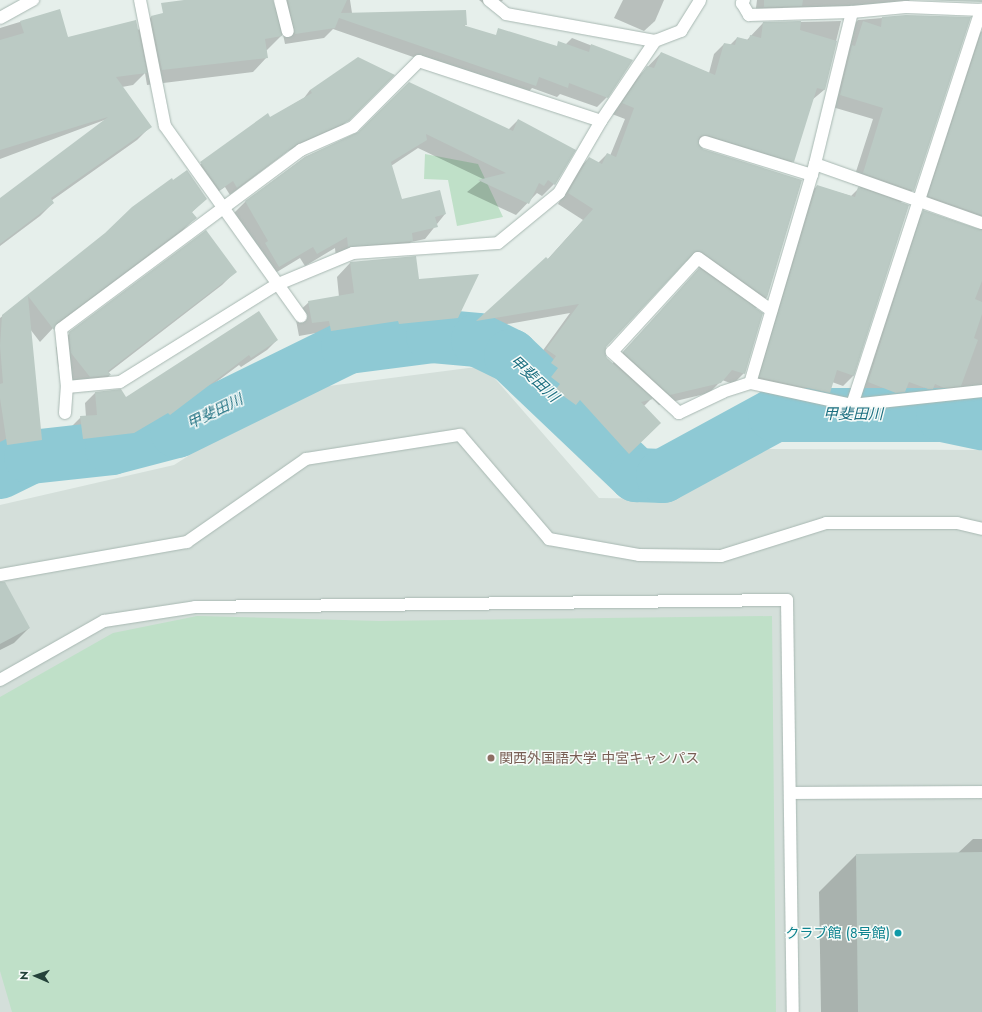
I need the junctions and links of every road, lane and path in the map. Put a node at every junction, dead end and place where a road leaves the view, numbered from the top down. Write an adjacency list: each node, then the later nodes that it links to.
1 (33, 0): 10 (street)
2 (140, 0): 17 (street)
3 (280, 0): 11 (street)
4 (490, 0): 12 (street)
5 (700, 0): 12 (street)
6 (744, 0): 9 (street)
7 (906, 4): 8 (street); 9 (street)
8 (982, 10): 16 (street)
9 (852, 12): 15 (street)
10 (0, 18)
11 (288, 31)
12 (655, 41): 13 (street)
13 (601, 121): 17 (street); 19 (street)
14 (705, 142): 15 (street)
15 (813, 170): 16 (street); 20 (street)
16 (919, 201): 18 (street); 25 (street)
17 (223, 208): 19 (street); 23 (street)
18 (982, 223)
19 (276, 285): 21 (street); 23 (street)
20 (771, 310): 22 (street); 22 (street)
21 (301, 318)
22 (750, 383): 25 (street)
23 (67, 387): 26 (street)
24 (982, 391): 25 (street)
25 (852, 405)
26 (66, 414)
27 (982, 529): 28 (street)
28 (0, 575)
29 (0, 680): 31 (street)
30 (982, 792): 31 (street)
31 (790, 793): 32 (street)
32 (793, 1012)

